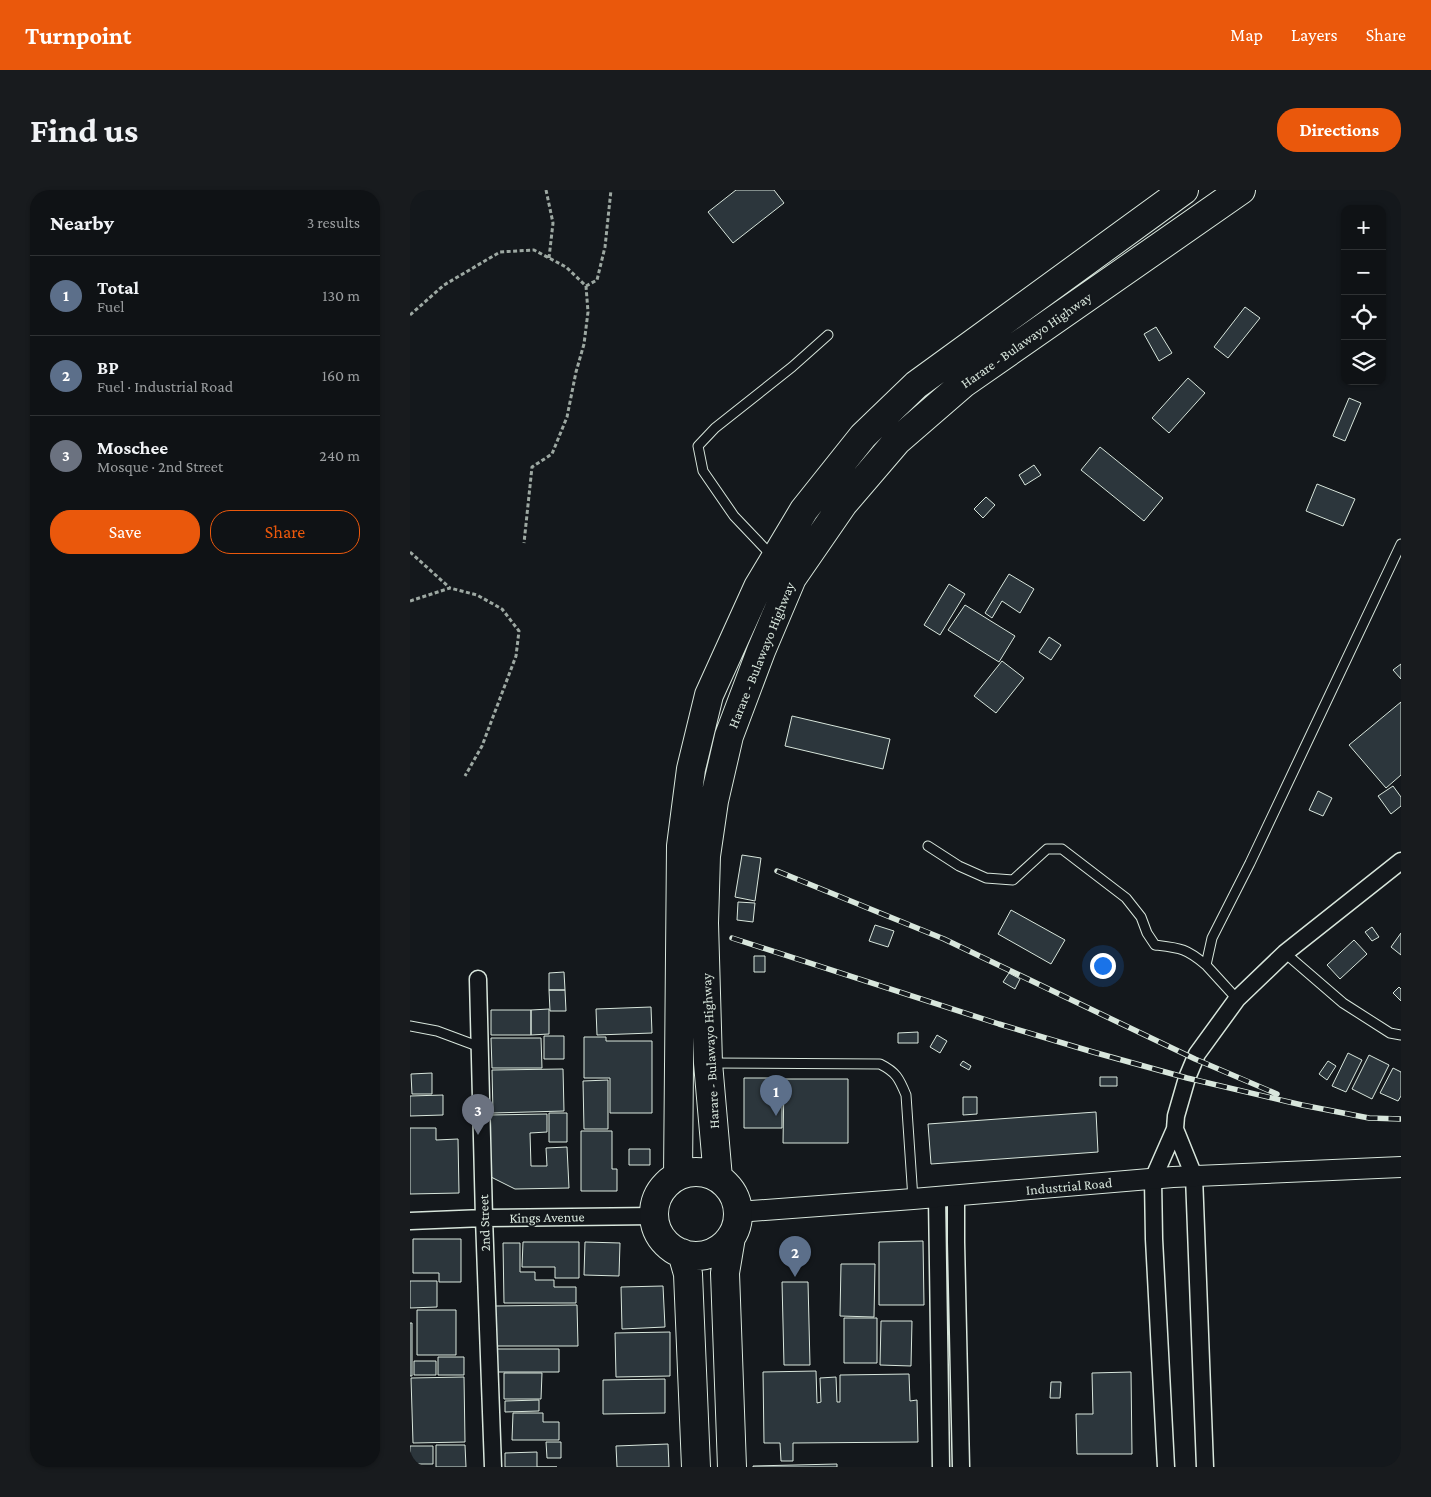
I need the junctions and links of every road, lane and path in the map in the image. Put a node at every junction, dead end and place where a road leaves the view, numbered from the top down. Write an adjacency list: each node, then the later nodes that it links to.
1 (546, 190): 5 (path)
2 (611, 190): 6 (path)
3 (1184, 190): 12 (highway, Harare - Bulawayo Highway)
4 (1241, 190): 12 (highway, Harare - Bulawayo Highway)
5 (549, 258): 6 (path); 7 (path)
6 (586, 286): 9 (path)
7 (410, 315)
8 (828, 335): 12 (lane)
9 (524, 543)
10 (1401, 544): 19 (lane)
11 (410, 552): 13 (path)
12 (783, 569): 25 (highway, Harare - Bulawayo Highway); 26 (highway, Harare - Bulawayo Highway)
13 (450, 588): 14 (path); 15 (path)
14 (410, 601)
15 (465, 776)
16 (928, 846): 19 (lane)
17 (1401, 861): 18 (street)
18 (1285, 953): 21 (street); 23 (lane)
19 (1206, 964): 21 (lane)
20 (478, 979): 24 (street, 2nd Street)
21 (1237, 999): 27 (street)
22 (410, 1026): 24 (lane)
23 (1401, 1036)
24 (480, 1047): 36 (street, 2nd Street)
25 (680, 1063): 26 (highway); 29 (highway, Harare - Bulawayo Highway)
26 (708, 1063): 31 (highway, Harare - Bulawayo Highway); 34 (lane)
27 (1175, 1130): 30 (street); 32 (street)
28 (1401, 1168): 30 (street, Industrial Road)
29 (678, 1176): 31 (highway); 35 (highway)
30 (1194, 1176): 32 (street, Industrial Road); 48 (street)
31 (718, 1178): 38 (highway)
32 (1153, 1179): 33 (street, Industrial Road); 47 (street)
33 (946, 1196): 34 (street, Industrial Road); 45 (street); 46 (street)
34 (913, 1199): 38 (street, Industrial Road)
35 (654, 1216): 36 (street, Kings Avenue); 39 (highway)
36 (484, 1218): 37 (street, Kings Avenue); 42 (street, 2nd Street)
37 (410, 1221)
38 (734, 1224): 39 (highway); 41 (highway)
39 (682, 1253): 40 (highway)
40 (693, 1382): 41 (highway); 43 (highway)
41 (729, 1382): 44 (highway)
42 (493, 1467)
43 (696, 1467)
44 (732, 1467)
45 (941, 1467)
46 (961, 1467)
47 (1166, 1467)
48 (1205, 1467)

